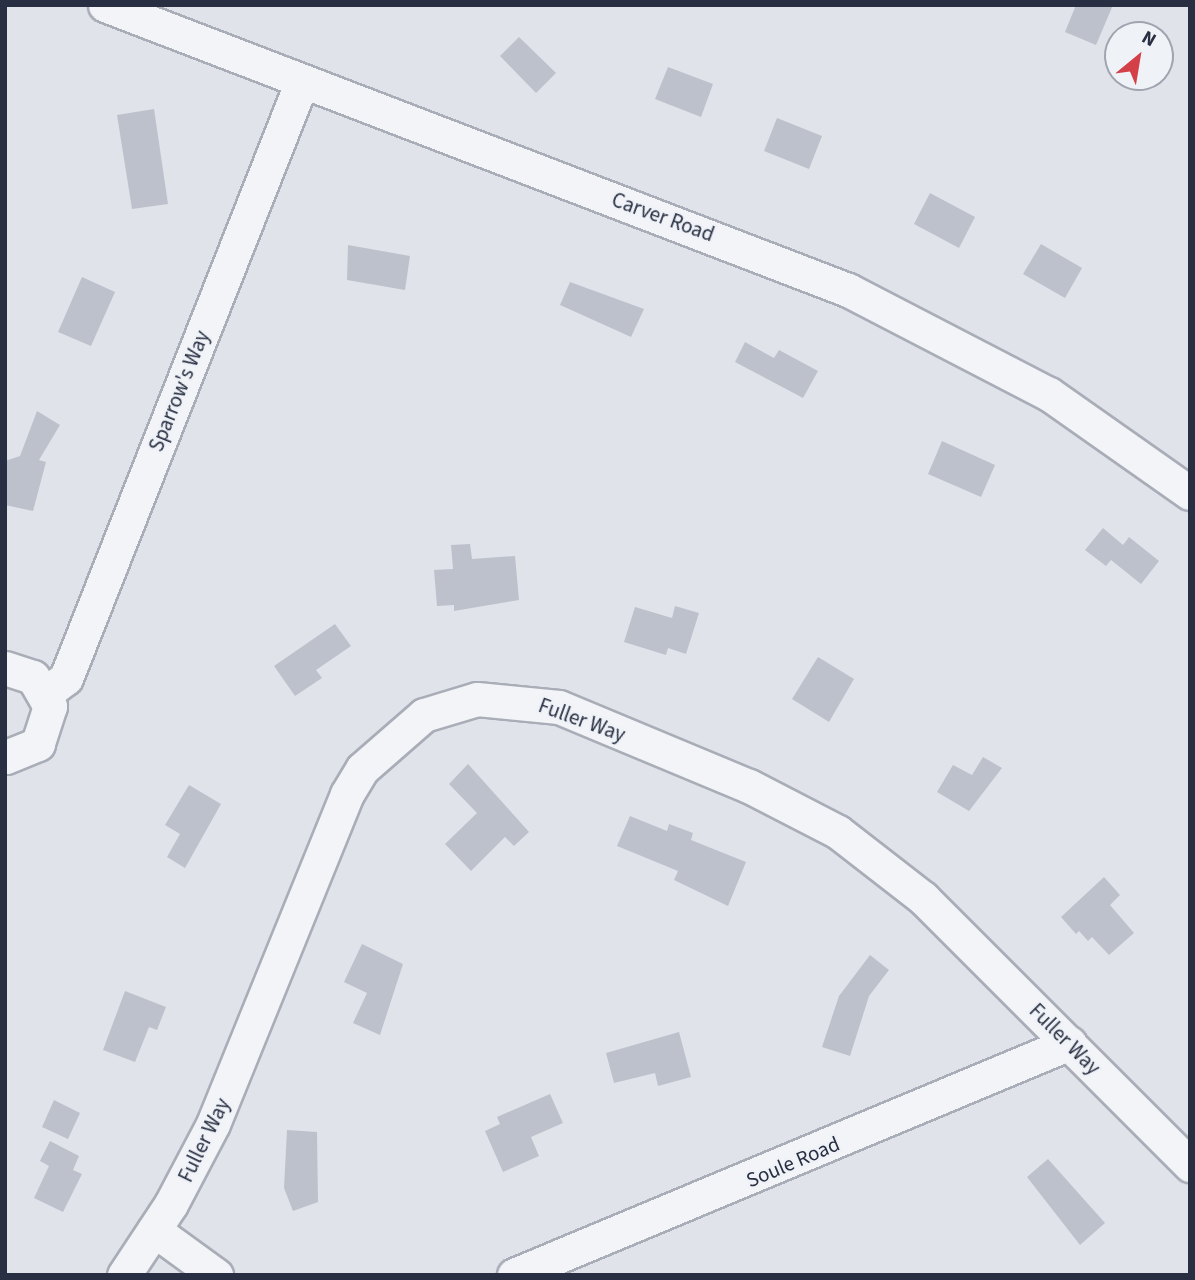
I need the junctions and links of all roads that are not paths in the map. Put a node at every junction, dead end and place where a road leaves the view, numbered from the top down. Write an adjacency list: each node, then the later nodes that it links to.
1 (105, 5): 2 (street, Carver Road)
2 (302, 81): 3 (street, Carver Road); 5 (street, Sparrow's Way)
3 (1190, 493)
4 (5, 668): 5 (street)
5 (46, 693): 6 (street)
6 (5, 757)
7 (1070, 1044): 8 (street, Fuller Way); 9 (street, Fuller Way); 12 (street, Soule Road)
8 (1190, 1165)
9 (154, 1230): 10 (street, Fuller Way); 11 (street)
10 (124, 1275)
11 (216, 1275)
12 (514, 1275)

